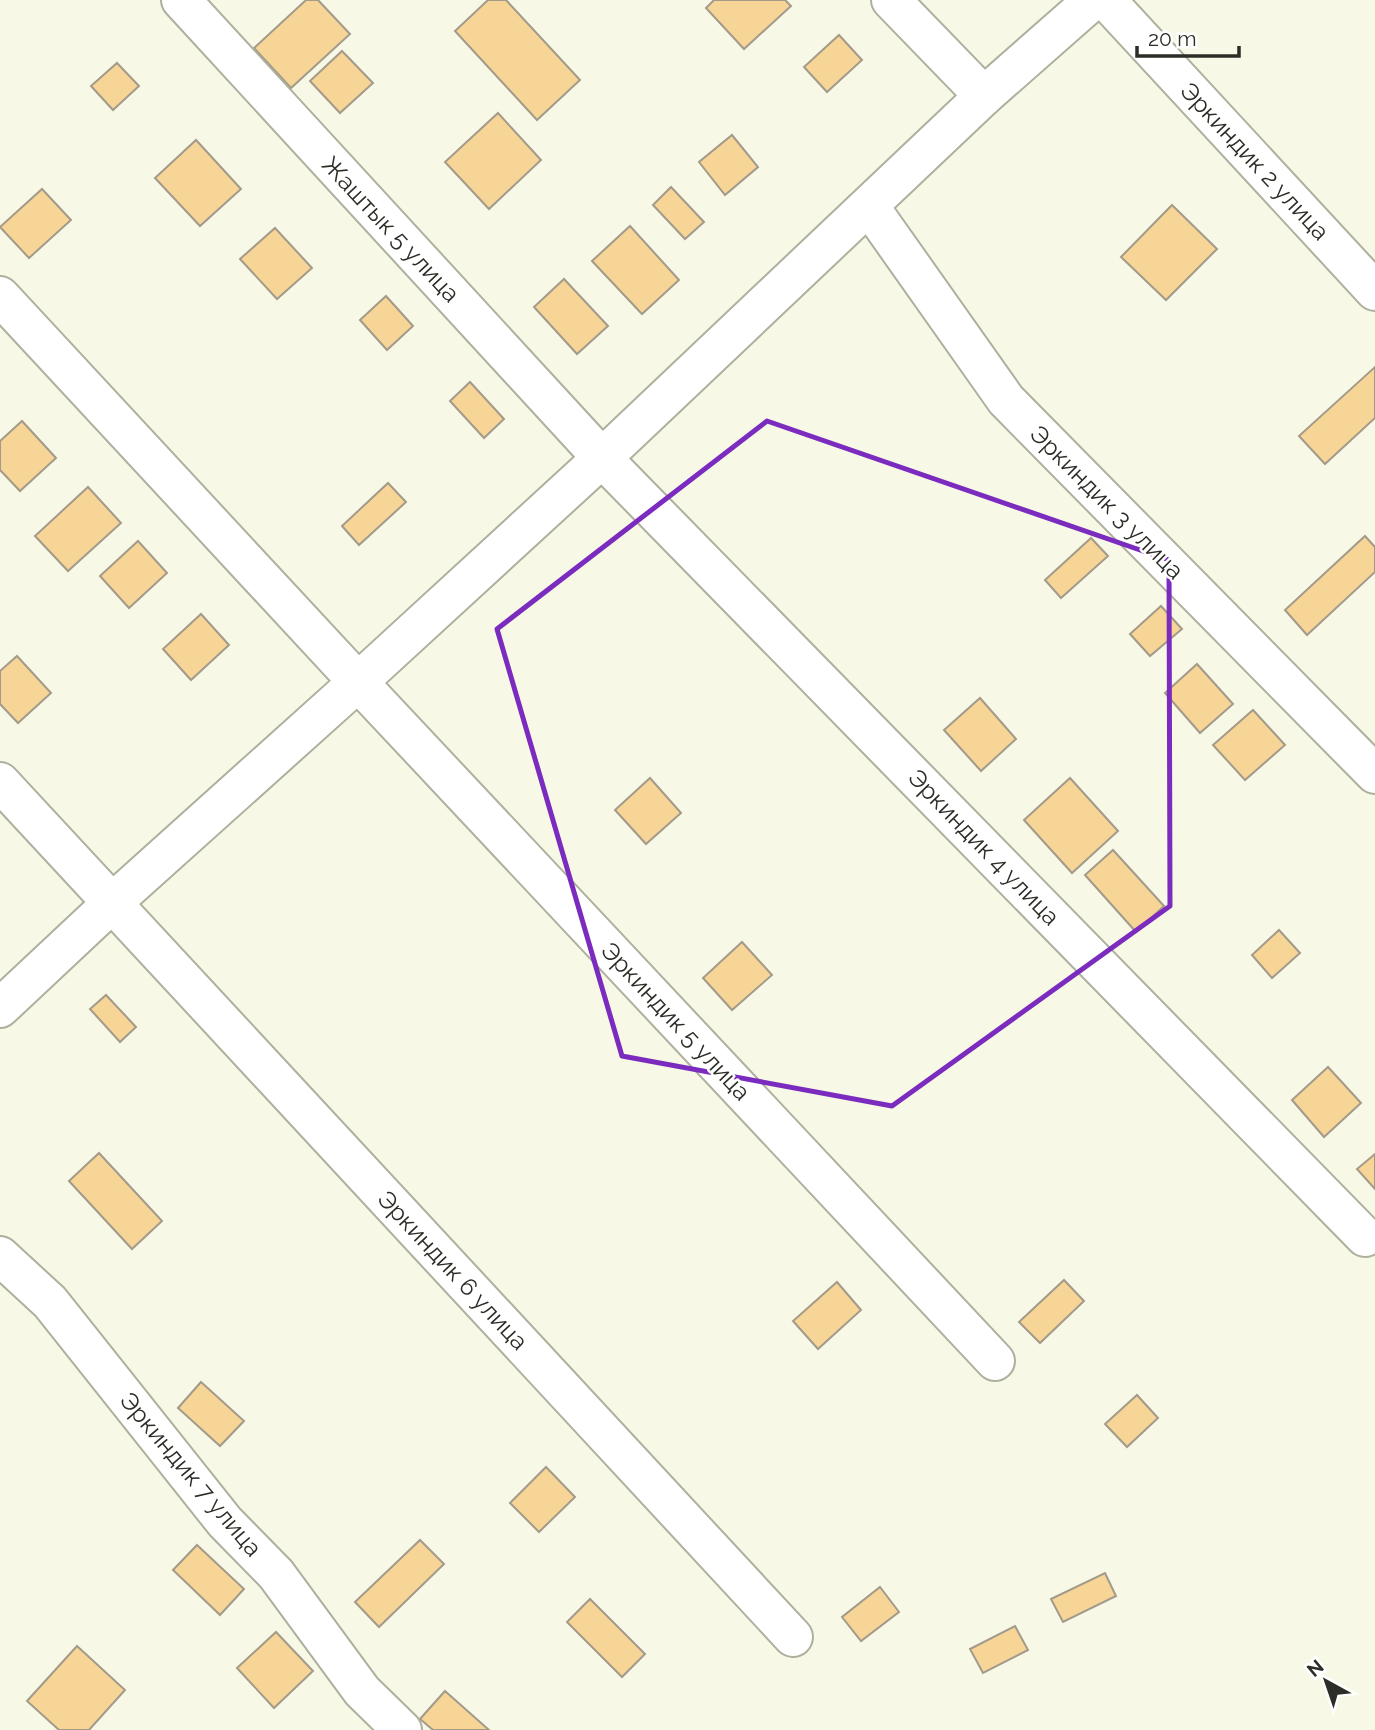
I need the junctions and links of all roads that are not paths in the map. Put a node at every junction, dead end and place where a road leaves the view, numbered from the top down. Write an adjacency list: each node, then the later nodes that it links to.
1 (180, 0): 9 (street, Жаштык 5 улица)
2 (891, 0): 5 (street)
3 (1093, 0): 5 (street)
4 (1106, 0): 7 (street, Эркиндик 2 улица)
5 (985, 96): 6 (street)
6 (869, 206): 9 (street); 11 (street, Эркиндик 3 улица)
7 (1375, 291)
8 (0, 296): 10 (street, Эркиндик 5 улица)
9 (602, 457): 10 (street); 15 (street, Эркиндик 4 улица)
10 (358, 682): 13 (street); 17 (street, Эркиндик 5 улица)
11 (1375, 774)
12 (0, 782): 13 (street, Эркиндик 6 улица)
13 (112, 903): 14 (street); 18 (street, Эркиндик 6 улица)
14 (0, 1007)
15 (1366, 1237)
16 (0, 1255): 19 (street, Эркиндик 7 улица)
17 (995, 1360)
18 (793, 1637)
19 (402, 1730)

